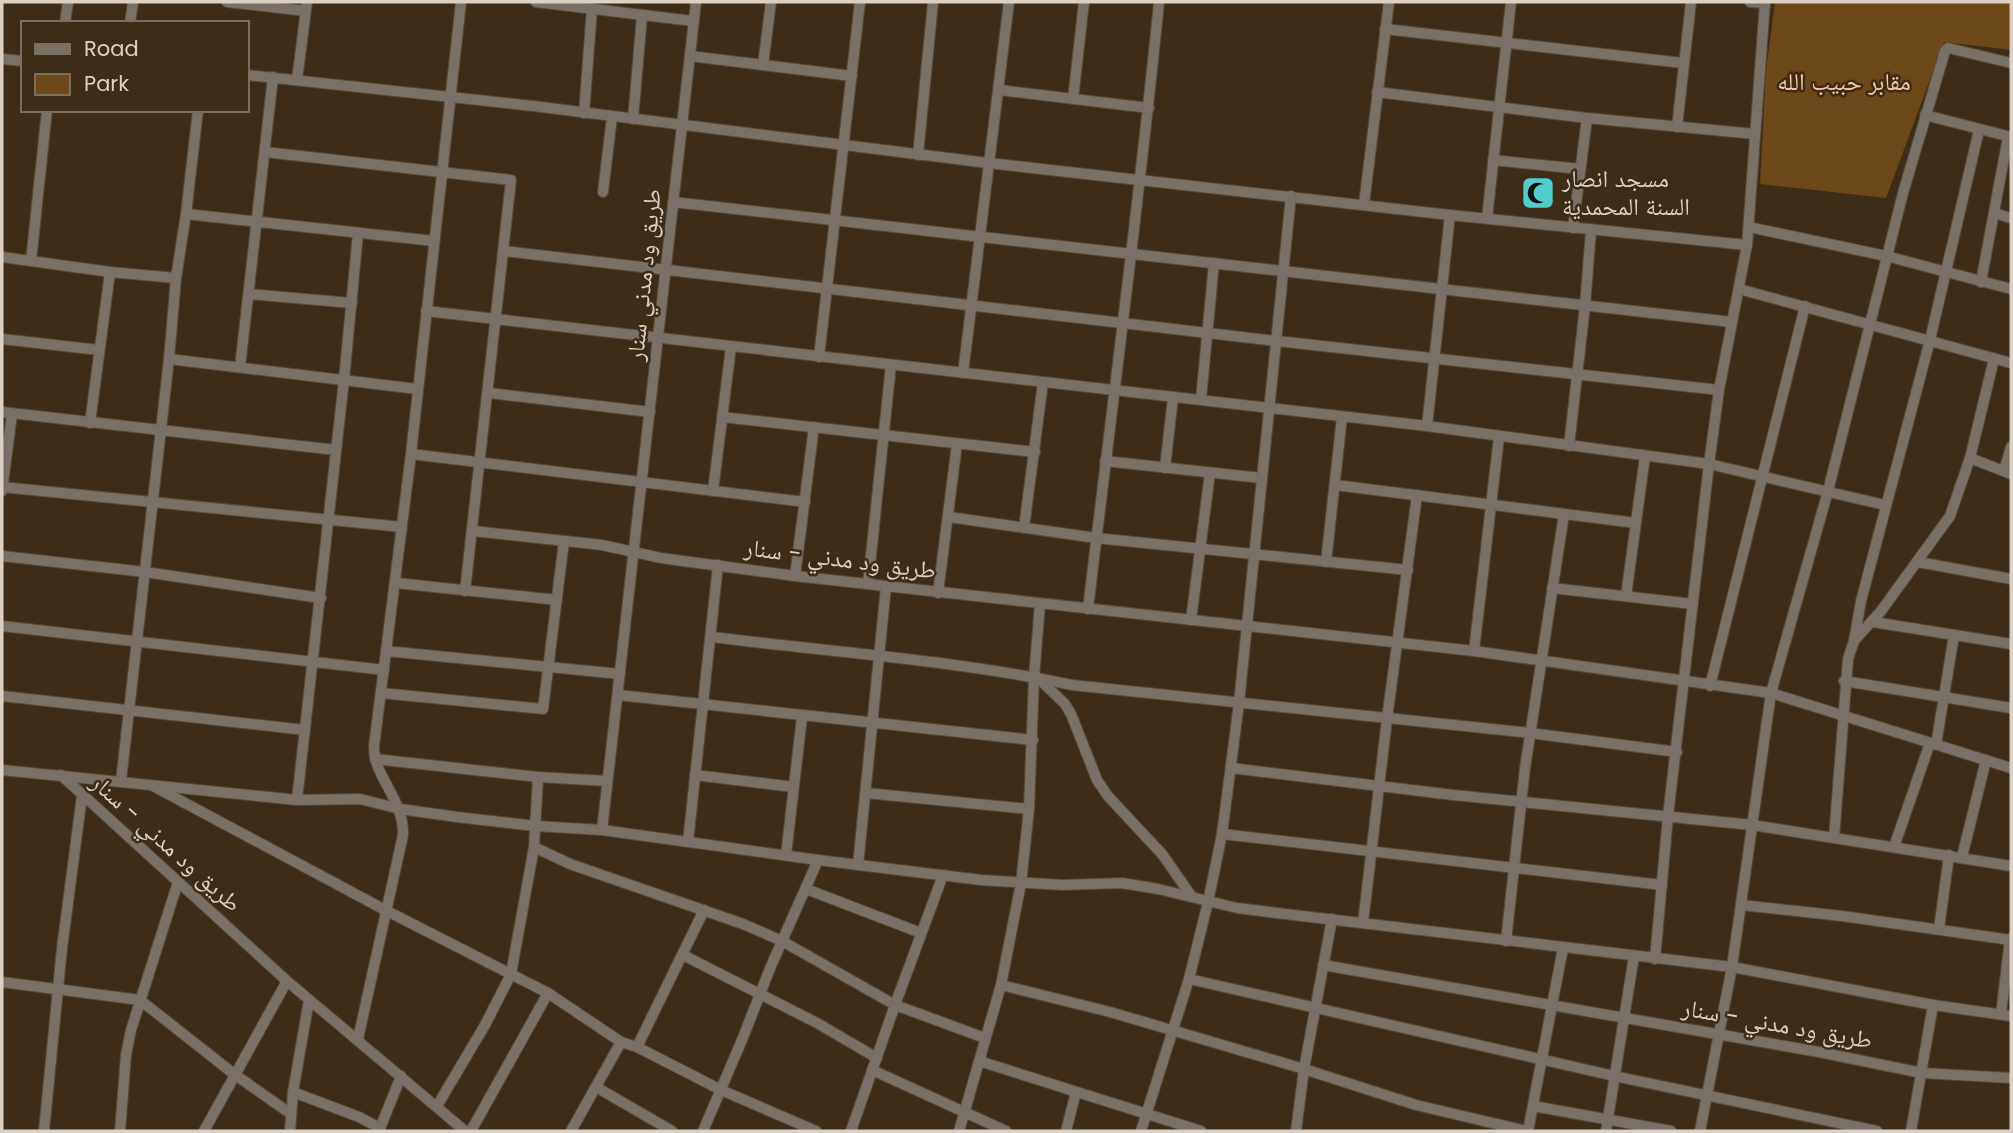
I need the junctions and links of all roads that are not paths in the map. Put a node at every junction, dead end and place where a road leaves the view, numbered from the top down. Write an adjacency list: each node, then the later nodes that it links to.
1 (68, 2): 22 (street)
2 (133, 2): 23 (street)
3 (226, 2): 4 (street)
4 (233, 2): 19 (street)
5 (461, 2): 39 (street)
6 (538, 2): 20 (street)
7 (695, 2): 24 (street, طريق ود مدني سنار)
8 (771, 2): 32 (street)
9 (860, 2): 34 (street)
10 (933, 2): 57 (street)
11 (1009, 2): 37 (street)
12 (1084, 2): 40 (street)
13 (1159, 2): 42 (street)
14 (1389, 2): 25 (street)
15 (1511, 2): 26 (street)
16 (1691, 2): 30 (street)
17 (1750, 2): 18 (street)
18 (1765, 2): 53 (street)
19 (306, 6): 36 (street)
20 (592, 9): 21 (street); 45 (street)
21 (642, 16): 24 (street); 49 (street)
22 (65, 21)
23 (130, 21)
24 (694, 21): 27 (street, طريق ود مدني سنار)
25 (1385, 29): 26 (street); 38 (street)
26 (1506, 43): 30 (street); 41 (street)
27 (690, 56): 32 (street); 50 (street, طريق ود مدني سنار)
28 (2, 59): 29 (street)
29 (21, 61)
30 (1684, 63): 51 (street)
31 (2011, 63): 46 (street)
32 (763, 65): 34 (street)
33 (248, 75): 35 (street)
34 (852, 76): 55 (street)
35 (273, 77): 36 (street); 56 (street)
36 (298, 80): 39 (street)
37 (999, 90): 40 (street); 59 (street)
38 (1377, 92): 41 (street); 66 (street)
39 (450, 97): 45 (street); 61 (street)
40 (1073, 99): 42 (street)
41 (1499, 107): 48 (street); 58 (street)
42 (1150, 108): 62 (street)
43 (47, 112): 85 (street)
44 (198, 112): 68 (street)
45 (584, 113): 47 (street)
46 (1925, 115): 52 (street); 83 (street)
47 (612, 117): 49 (street); 63 (street)
48 (1587, 118): 51 (street); 60 (street)
49 (633, 119): 50 (street)
50 (682, 124): 55 (street); 65 (street, طريق ود مدني سنار)
51 (1677, 127): 53 (street)
52 (1979, 130): 54 (street); 90 (street)
53 (1755, 135): 74 (street)
54 (2010, 137): 67 (street)
55 (844, 146): 57 (street); 72 (street)
56 (265, 152): 61 (street); 73 (street)
57 (918, 155): 59 (street)
58 (1493, 160): 60 (street); 70 (street)
59 (988, 163): 62 (street); 78 (street)
60 (1580, 169): 75 (street)
61 (442, 173): 79 (street); 81 (street)
62 (1141, 181): 64 (street); 82 (street)
63 (603, 192)
64 (1291, 196): 66 (street); 89 (street)
65 (673, 202): 72 (street); 87 (street, طريق ود مدني سنار)
66 (1364, 204): 69 (street)
67 (1994, 213): 71 (street); 92 (street)
68 (186, 214): 73 (street); 91 (street)
69 (1450, 215): 70 (street); 94 (street)
70 (1487, 218): 75 (street)
71 (2011, 218)
72 (835, 220): 78 (street); 93 (street)
73 (257, 222): 77 (street); 97 (street)
74 (1749, 227): 80 (street); 83 (street)
75 (1573, 228): 76 (street)
76 (1591, 230): 80 (street); 100 (street)
77 (358, 233): 79 (street); 98 (street)
78 (980, 236): 82 (street); 99 (street)
79 (434, 240): 102 (street)
80 (1747, 245): 95 (street)
81 (504, 251): 87 (street); 103 (street)
82 (1133, 254): 86 (street); 105 (street)
83 (1886, 256): 90 (street); 106 (street)
84 (2, 257): 85 (street)
85 (31, 261): 88 (street)
86 (1214, 263): 89 (street); 107 (street)
87 (666, 270): 93 (street); 108 (street, طريق ود مدني سنار)
88 (110, 272): 91 (street); 113 (street)
89 (1283, 272): 94 (street); 111 (street)
90 (1946, 273): 92 (street); 110 (street)
91 (176, 278): 116 (street)
92 (1981, 282): 96 (street)
93 (828, 289): 99 (street); 114 (street)
94 (1443, 289): 100 (street); 115 (street)
95 (1739, 289): 101 (street); 104 (street)
96 (2011, 289)
97 (249, 294): 98 (street); 120 (street)
98 (352, 303): 123 (street)
99 (972, 305): 105 (street); 121 (street)
100 (1585, 306): 104 (street); 122 (street)
101 (1805, 306): 106 (street); 156 (street)
102 (426, 311): 103 (street); 125 (street)
103 (496, 320): 108 (street); 128 (street)
104 (1732, 322): 127 (street)
105 (1122, 323): 107 (street); 126 (street)
106 (1871, 323): 110 (street); 162 (street)
107 (1207, 333): 111 (street); 130 (street)
108 (657, 338): 112 (street); 132 (street, طريق ود مدني سنار)
109 (2, 339): 113 (street)
110 (1930, 340): 117 (street); 167 (street)
111 (1277, 341): 115 (street); 131 (street)
112 (732, 347): 114 (street); 134 (street)
113 (99, 350): 136 (street)
114 (819, 357): 119 (street)
115 (1434, 358): 122 (street); 137 (street)
116 (169, 359): 120 (street); 139 (street)
117 (1994, 359): 118 (street); 149 (street)
118 (2011, 363)
119 (891, 365): 121 (street); 140 (street)
120 (240, 367): 123 (street)
121 (963, 373): 124 (street)
122 (1577, 374): 127 (street); 143 (street)
123 (344, 380): 125 (street); 145 (street)
124 (1043, 382): 126 (street); 146 (street)
125 (417, 389): 147 (street)
126 (1114, 390): 129 (street); 150 (street)
127 (1719, 390): 152 (street)
128 (489, 393): 132 (street); 151 (street)
129 (1173, 397): 130 (street); 153 (street)
130 (1200, 399): 131 (street)
131 (1271, 408): 135 (street); 157 (street)
132 (650, 412): 158 (street, طريق ود مدني سنار)
133 (7, 413): 136 (street); 160 (street)
134 (723, 417): 138 (street); 161 (street)
135 (1342, 417): 137 (street); 159 (street)
136 (90, 423): 139 (street)
137 (1427, 426): 141 (street)
138 (814, 427): 140 (street); 165 (street)
139 (161, 431): 145 (street); 164 (street)
140 (883, 434): 142 (street); 189 (street)
141 (1499, 437): 143 (street); 166 (street)
142 (957, 444): 146 (street); 169 (street)
143 (1569, 446): 148 (street)
144 (2011, 447): 155 (street)
145 (337, 450): 170 (street)
146 (1035, 452): 173 (street)
147 (411, 454): 151 (street); 172 (street)
148 (1645, 456): 152 (street); 171 (street)
149 (1970, 457): 155 (street); 182 (street)
150 (1105, 461): 153 (street); 175 (street)
151 (480, 463): 158 (street); 174 (street)
152 (1709, 464): 156 (street); 198 (street)
153 (1165, 468): 154 (street)
154 (1210, 473): 157 (street); 177 (street)
155 (2008, 473)
156 (1764, 476): 162 (street); 221 (street)
157 (1261, 478): 179 (street)
158 (643, 483): 161 (street); 178 (street, طريق ود مدني سنار)
159 (1335, 485): 163 (street); 181 (street)
160 (2, 488): 164 (street)
161 (713, 491): 165 (street)
162 (1828, 491): 167 (street); 223 (street)
163 (1418, 495): 166 (street); 184 (street)
164 (153, 501): 170 (street); 185 (street)
165 (805, 502): 186 (street)
166 (1490, 505): 168 (street); 211 (street)
167 (1885, 505): 207 (street)
168 (1564, 514): 171 (street); 191 (street)
169 (948, 517): 173 (street); 193 (street)
170 (329, 519): 172 (street); 195 (street)
171 (1636, 523): 194 (street)
172 (402, 527): 188 (street)
173 (1024, 528): 175 (street)
174 (473, 531): 176 (street, طريق ود مدني - سنار); 192 (street)
175 (1096, 538): 177 (street); 199 (street)
176 (564, 541): 178 (street, طريق ود مدني - سنار); 196 (street)
177 (1201, 547): 179 (street); 200 (street)
178 (635, 553): 183 (street, طريق ود مدني - سنار); 217 (street, طريق ود مدني سنار)
179 (1253, 555): 181 (street); 202 (street)
180 (2, 556): 185 (street)
181 (1326, 562): 184 (street)
182 (1918, 562): 187 (street); 201 (street)
183 (718, 565): 186 (street, طريق ود مدني - سنار); 205 (street)
184 (1408, 570): 208 (street)
185 (145, 572): 195 (street); 206 (street)
186 (795, 576): 189 (street, طريق ود مدني - سنار)
187 (2011, 579)
188 (396, 583): 192 (street); 210 (street)
189 (868, 584): 190 (street, طريق ود مدني - سنار)
190 (886, 587): 193 (street, طريق ود مدني - سنار); 212 (street)
191 (1552, 588): 194 (street); 213 (street)
192 (465, 591): 196 (street)
193 (938, 593): 197 (street, طريق ود مدني - سنار)
194 (1626, 596): 198 (street)
195 (321, 598): 214 (street)
196 (557, 600): 215 (street)
197 (1040, 604): 199 (street, طريق ود مدني - سنار); 218 (street)
198 (1693, 604): 220 (street)
199 (1088, 609): 200 (street, طريق ود مدني - سنار)
200 (1191, 620): 202 (street, طريق ود مدني - سنار)
201 (1873, 622): 204 (street); 207 (street)
202 (1246, 625): 208 (street, طريق ود مدني - سنار); 227 (street)
203 (2, 626): 206 (street)
204 (1954, 635): 209 (street); 226 (street)
205 (712, 637): 212 (street); 228 (street)
206 (136, 641): 214 (street); 229 (street)
207 (1854, 641): 219 (street)
208 (1398, 644): 211 (street, طريق ود مدني - سنار); 233 (street)
209 (2011, 644)
210 (386, 651): 215 (street); 216 (street)
211 (1474, 651): 213 (street, طريق ود مدني - سنار)
212 (879, 655): 218 (street); 234 (street)
213 (1543, 662): 220 (street, طريق ود مدني - سنار); 236 (street)
214 (312, 663): 216 (street); 235 (street)
215 (549, 668): 217 (street); 222 (street)
216 (384, 670): 222 (street)
217 (620, 674): 224 (street, طريق ود مدني سنار)
218 (1036, 677): 227 (street); 237 (street); 281 (street)
219 (1844, 681): 226 (street); 231 (street)
220 (1684, 682): 221 (street, طريق ود مدني - سنار); 239 (street)
221 (1710, 686): 223 (street, طريق ود مدني - سنار)
222 (381, 693): 240 (street)
223 (1771, 693): 231 (street, طريق ود مدني - سنار); 260 (street)
224 (618, 695): 228 (street); 249 (street, طريق ود مدني سنار)
225 (2, 696): 229 (street)
226 (1944, 697): 230 (street); 238 (street)
227 (1239, 703): 233 (street); 242 (street)
228 (703, 705): 232 (street); 246 (street)
229 (128, 708): 235 (street); 248 (street)
230 (2011, 708)
231 (1844, 716): 238 (street, طريق ود مدني - سنار); 264 (street)
232 (802, 717): 234 (street); 251 (street)
233 (1387, 719): 236 (street); 252 (street)
234 (873, 724): 237 (street); 253 (street)
235 (305, 730): 255 (street)
236 (1530, 733): 239 (street); 256 (street)
237 (1033, 740): 258 (street)
238 (1933, 744): 241 (street, طريق ود مدني - سنار); 267 (street)
239 (1677, 752): 259 (street)
240 (375, 760): 247 (street); 257 (street)
241 (1986, 761): 243 (street, طريق ود مدني - سنار); 271 (street)
242 (1231, 768): 252 (street); 263 (street)
243 (2011, 768)
244 (2, 770): 245 (street)
245 (61, 775): 248 (street, طريق ود مدني - سنار); 254 (street, طريق ود مدني - سنار)
246 (695, 775): 251 (street); 265 (street)
247 (538, 777): 249 (street); 261 (street)
248 (121, 781): 250 (street, طريق ود مدني - سنار)
249 (607, 781): 262 (street, طريق ود مدني سنار)
250 (149, 784): 255 (street, طريق ود مدني - سنار); 285 (street, طريق ود مدني - سنار)
251 (794, 787): 269 (street)
252 (1379, 787): 256 (street); 268 (street)
253 (866, 793): 258 (street); 273 (street)
254 (82, 796): 277 (street, طريق ود مدني - سنار); 304 (street)
255 (297, 800): 257 (street, طريق ود مدني - سنار)
256 (1521, 803): 259 (street); 275 (street)
257 (400, 809): 261 (street, طريق ود مدني - سنار); 285 (street)
258 (1029, 809): 278 (street)
259 (1668, 816): 260 (street); 279 (street)
260 (1752, 825): 264 (street); 283 (street)
261 (535, 826): 262 (street, طريق ود مدني - سنار); 266 (street)
262 (603, 830): 265 (street, طريق ود مدني - سنار)
263 (1222, 834): 268 (street); 282 (street)
264 (1834, 838): 267 (street)
265 (688, 842): 269 (street, طريق ود مدني - سنار)
266 (534, 847): 284 (street); 299 (street)
267 (1894, 847): 270 (street)
268 (1371, 851): 275 (street); 287 (street)
269 (786, 855): 272 (street, طريق ود مدني - سنار)
270 (1949, 855): 271 (street); 288 (street)
271 (1962, 857): 274 (street)
272 (818, 860): 273 (street, طريق ود مدني - سنار); 280 (street)
273 (858, 865): 276 (street, طريق ود مدني - سنار)
274 (2011, 866)
275 (1514, 867): 279 (street); 292 (street)
276 (943, 875): 278 (street, طريق ود مدني - سنار); 289 (street)
277 (178, 882): 301 (street, طريق ود مدني - سنار); 307 (street)
278 (1021, 883): 281 (street, طريق ود مدني - سنار); 303 (street)
279 (1662, 885): 296 (street)
280 (806, 889): 289 (street); 291 (street)
281 (1192, 897): 282 (street, طريق ود مدني - سنار)
282 (1208, 902): 286 (street, طريق ود مدني - سنار); 300 (street)
283 (1741, 905): 288 (street, طريق ود مدني - سنار); 298 (street)
284 (704, 910): 291 (street); 294 (street)
285 (387, 911): 299 (street, طريق ود مدني - سنار); 318 (street)
286 (1332, 919): 287 (street, طريق ود مدني - سنار); 297 (street)
287 (1363, 923): 292 (street, طريق ود مدني - سنار)
288 (1940, 929): 290 (street, طريق ود مدني - سنار)
289 (921, 933): 310 (street)
290 (2011, 939): 313 (street, طريق ود مدني - سنار)
291 (782, 941): 306 (street); 310 (street)
292 (1506, 941): 293 (street, طريق ود مدني - سنار)
293 (1563, 948): 295 (street, طريق ود مدني - سنار); 311 (street)
294 (683, 955): 306 (street); 320 (street)
295 (1634, 956): 296 (street, طريق ود مدني - سنار); 314 (street)
296 (1655, 959): 298 (street, طريق ود مدني - سنار)
297 (1324, 965): 311 (street, طريق ود مدني - سنار); 312 (street)
298 (1732, 967): 309 (street, طريق ود مدني - سنار); 316 (street)
299 (511, 974): 305 (street, طريق ود مدني - سنار); 336 (street)
300 (1189, 979): 312 (street); 315 (street)
301 (287, 981): 308 (street, طريق ود مدني - سنار); 327 (street)
302 (2, 982): 304 (street)
303 (1001, 985): 315 (street); 317 (street)
304 (58, 988): 307 (street); 343 (street)
305 (548, 993): 319 (street, طريق ود مدني - سنار); 348 (street)
306 (760, 993): 321 (street); 332 (street)
307 (140, 1000): 327 (street); 344 (street)
308 (309, 1000): 318 (street, طريق ود مدني - سنار); 333 (street)
309 (1933, 1004): 313 (street, طريق ود مدني - سنار); 326 (street)
310 (895, 1005): 317 (street); 321 (street)
311 (1552, 1005): 314 (street, طريق ود مدني - سنار); 322 (street)
312 (1315, 1010): 322 (street); 324 (street)
313 (2006, 1015)
314 (1624, 1018): 316 (street, طريق ود مدني - سنار); 329 (street)
315 (1173, 1031): 324 (street); 340 (street)
316 (1720, 1035): 326 (street, طريق ود مدني - سنار); 335 (street)
317 (985, 1038): 323 (street)
318 (358, 1039): 328 (street, طريق ود مدني - سنار)
319 (621, 1042): 320 (street, طريق ود مدني - سنار); 331 (street)
320 (637, 1046): 332 (street, طريق ود مدني - سنار)
321 (877, 1058): 325 (street)
322 (1542, 1059): 329 (street); 337 (street)
323 (979, 1061): 334 (street); 338 (street)
324 (1304, 1069): 359 (street); 360 (street)
325 (872, 1070): 338 (street); 353 (street)
326 (1922, 1073): 330 (street, طريق ود مدني - سنار); 364 (street)
327 (234, 1074): 339 (street); 345 (street)
328 (401, 1076): 336 (street, طريق ود مدني - سنار); 342 (street)
329 (1614, 1076): 335 (street); 341 (street)
330 (2011, 1078)
331 (596, 1087): 349 (street); 350 (street)
332 (721, 1090): 351 (street); 352 (street, طريق ود مدني - سنار)
333 (293, 1092): 339 (street); 342 (street)
334 (1076, 1092): 340 (street); 356 (street)
335 (1708, 1096): 362 (street); 363 (street)
336 (437, 1106): 347 (street, طريق ود مدني - سنار)
337 (1533, 1106): 341 (street); 360 (street)
338 (964, 1113): 354 (street); 355 (street)
339 (291, 1114): 346 (street)
340 (1147, 1114): 357 (street); 358 (street)
341 (1607, 1126): 361 (street)
342 (379, 1130)
343 (44, 1131)
344 (120, 1131)
345 (204, 1131)
346 (290, 1131)
347 (465, 1131)
348 (471, 1131)
349 (571, 1131)
350 (672, 1131)
351 (703, 1131)
352 (816, 1131)
353 (851, 1131)
354 (959, 1131)
355 (1006, 1131)
356 (1066, 1131)
357 (1142, 1131)
358 (1201, 1131)
359 (1296, 1131)
360 (1527, 1131)
361 (1671, 1131)
362 (1700, 1131)
363 (1877, 1131)
364 (1911, 1131)

